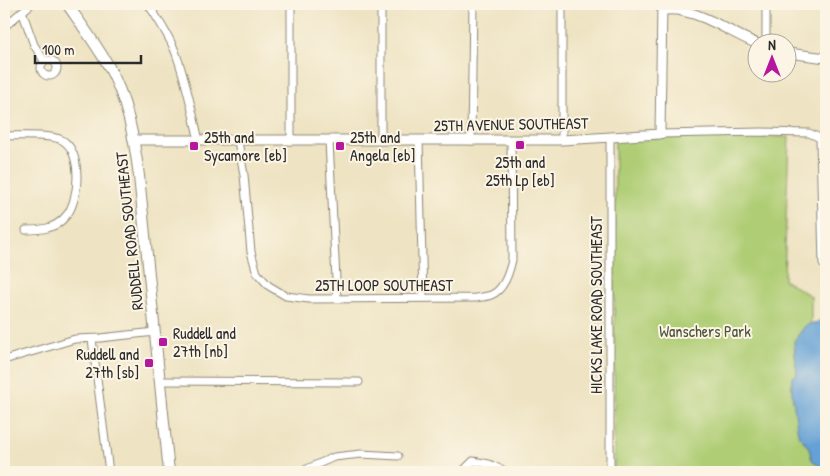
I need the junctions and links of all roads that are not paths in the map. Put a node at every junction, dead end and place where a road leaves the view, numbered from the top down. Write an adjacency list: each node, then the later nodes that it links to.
1 (31, 4): 10 (street)
2 (67, 4): 21 (main road, RUDDELL ROAD SOUTHEAST)
3 (148, 4): 25 (street)
4 (291, 4): 27 (street)
5 (381, 4): 29 (street)
6 (473, 4): 30 (street)
7 (562, 4): 24 (street)
8 (766, 4): 12 (street)
9 (662, 7): 13 (street); 17 (street)
10 (22, 11): 11 (street); 16 (street)
11 (4, 27)
12 (766, 32)
13 (748, 40)
14 (798, 54): 15 (street)
15 (826, 58)
16 (44, 62)
17 (660, 134): 19 (street, 25TH AVENUE SOUTHEAST); 20 (street, 25TH AVENUE SOUTHEAST)
18 (4, 136): 31 (street)
19 (610, 138): 24 (street, 25TH AVENUE SOUTHEAST); 46 (street, HICKS LAKE ROAD SOUTHEAST)
20 (823, 139): 32 (street)
21 (134, 140): 25 (street, 25TH AVENUE SOUTHEAST); 35 (main road, RUDDELL ROAD SOUTHEAST)
22 (419, 140): 29 (street, 25TH AVENUE SOUTHEAST); 30 (street, 25TH AVENUE SOUTHEAST); 33 (street)
23 (511, 140): 24 (street, 25TH AVENUE SOUTHEAST); 30 (street, 25TH AVENUE SOUTHEAST); 33 (street, 25TH LOOP SOUTHEAST)
24 (562, 140)
25 (199, 141): 26 (street, 25TH AVENUE SOUTHEAST)
26 (238, 141): 27 (street, 25TH AVENUE SOUTHEAST); 34 (street, 25TH LOOP SOUTHEAST)
27 (292, 141): 28 (street, 25TH AVENUE SOUTHEAST)
28 (329, 141): 29 (street, 25TH AVENUE SOUTHEAST); 34 (street)
29 (381, 141)
30 (471, 141)
31 (26, 230)
32 (823, 264)
33 (423, 298): 34 (street, 25TH LOOP SOUTHEAST)
34 (337, 299)
35 (155, 332): 36 (street); 38 (main road, RUDDELL ROAD SOUTHEAST)
36 (92, 338): 37 (street); 41 (street)
37 (4, 360)
38 (159, 381): 39 (street); 42 (main road, RUDDELL ROAD SOUTHEAST)
39 (359, 382)
40 (398, 456): 43 (street)
41 (109, 472)
42 (169, 472)
43 (300, 472)
44 (462, 472): 45 (street)
45 (507, 472)
46 (610, 472)

